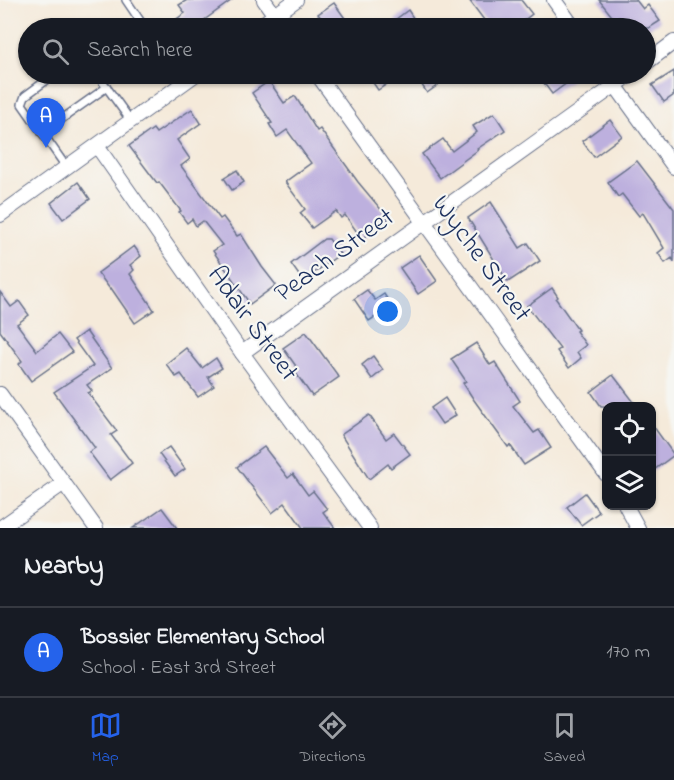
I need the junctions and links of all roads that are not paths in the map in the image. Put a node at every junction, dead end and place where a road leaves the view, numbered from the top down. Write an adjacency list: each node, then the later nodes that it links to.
1 (126, 0): 6 (lane)
2 (264, 0): 5 (street)
3 (296, 0): 5 (street)
4 (554, 0): 9 (street)
5 (275, 15): 7 (street); 8 (street)
6 (138, 18)
7 (271, 18)
8 (277, 18)
9 (567, 18)
10 (674, 42): 11 (street)
11 (656, 55)
12 (41, 84): 20 (lane)
13 (104, 84): 18 (lane)
14 (173, 84): 19 (street)
15 (324, 84): 25 (street, Wyche Street)
16 (605, 84): 25 (street, Peach Street)
17 (616, 84): 22 (street)
18 (106, 87): 19 (lane); 20 (lane)
19 (131, 121): 21 (street)
20 (42, 133): 23 (lane)
21 (97, 146): 23 (street); 26 (street, Adair Street)
22 (674, 167)
23 (67, 168): 24 (street)
24 (0, 215)
25 (424, 222): 26 (street, Peach Street); 28 (street, Wyche Street)
26 (242, 353): 33 (street, Adair Street)
27 (0, 394): 29 (street)
28 (602, 468)
29 (64, 483): 31 (street); 32 (street)
30 (628, 510): 34 (street)
31 (0, 528)
32 (96, 528)
33 (370, 528)
34 (638, 528)

